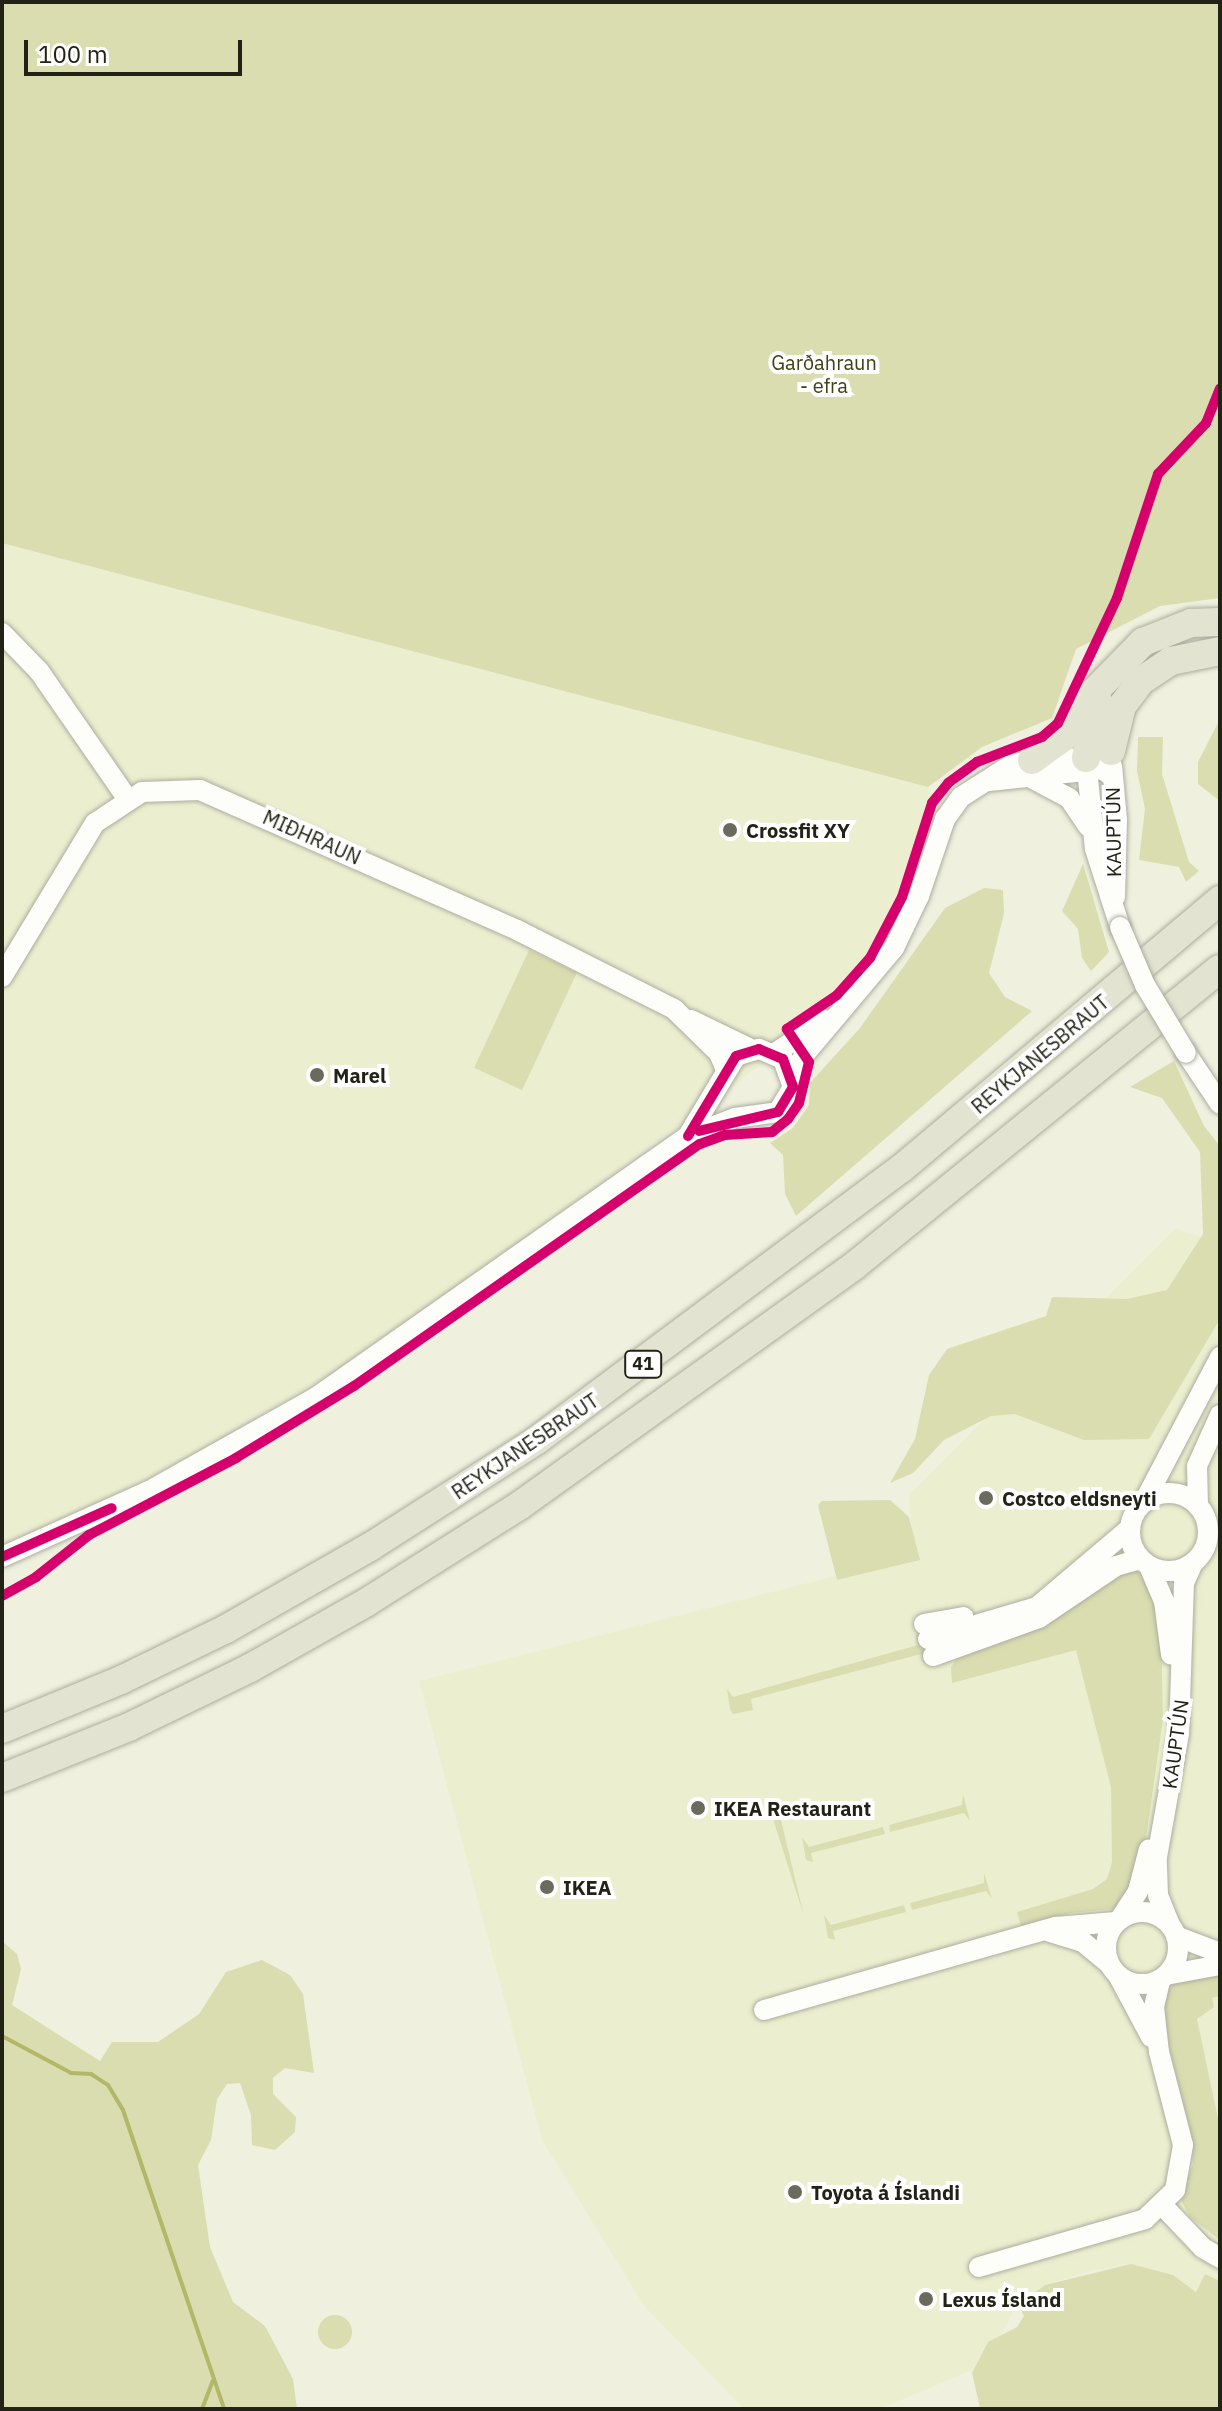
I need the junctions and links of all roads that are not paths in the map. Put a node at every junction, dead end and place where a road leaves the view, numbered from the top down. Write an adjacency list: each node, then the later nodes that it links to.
1 (1220, 622): 4 (highway)
2 (2, 633): 7 (street)
3 (1220, 651): 5 (highway)
4 (1104, 681): 5 (highway); 6 (highway)
5 (1100, 765): 6 (street); 8 (street, KAUPTÚN); 10 (street, KAUPTÚN)
6 (1030, 769): 8 (street); 14 (street)
7 (127, 798): 12 (street); 15 (street, MIÐHRAUN)
8 (1093, 837): 10 (street, KAUPTÚN)
9 (1220, 900): 34 (highway, REYKJANESBRAUT / 41)
10 (1118, 920): 18 (street, KAUPTÚN, bridge)
11 (1220, 969): 22 (highway, 41)
12 (2, 977)
13 (1220, 985): 22 (highway)
14 (842, 1009): 17 (street); 20 (street)
15 (687, 1019): 16 (street, MIÐHRAUN); 19 (street, MIÐHRAUN)
16 (751, 1049): 17 (street); 19 (street)
17 (775, 1053): 20 (street)
18 (1186, 1053): 21 (street, KAUPTÚN); 23 (street, KAUPTÚN)
19 (724, 1073): 24 (street); 25 (street)
20 (792, 1077): 24 (street)
21 (1220, 1082)
22 (1071, 1094): 35 (highway, 41)
23 (1220, 1104)
24 (749, 1118): 25 (street)
25 (688, 1136): 32 (street)
26 (1220, 1357): 28 (street)
27 (1220, 1415): 29 (street, KAUPTÚN)
28 (1144, 1502): 29 (street); 30 (street)
29 (1208, 1516): 31 (street, KAUPTÚN)
30 (1130, 1528): 33 (street, KAUPTÚN); 33 (street)
31 (1205, 1555): 33 (street); 37 (street, KAUPTÚN)
32 (2, 1557)
33 (1145, 1562): 36 (street, KAUPTÚN)
34 (2, 1729)
35 (2, 1778)
36 (1118, 1921): 37 (street); 38 (street); 41 (street, KAUPTÚN)
37 (1173, 1930): 39 (street); 42 (street)
38 (1046, 1931): 41 (street); 43 (street)
39 (1220, 1953)
40 (1220, 1965): 42 (street)
41 (1114, 1970): 42 (street); 44 (street)
42 (1163, 1978): 44 (street)
43 (764, 2010)
44 (1159, 2052): 45 (street)
45 (1163, 2206): 46 (street); 47 (street)
46 (1220, 2258)
47 (979, 2267)

